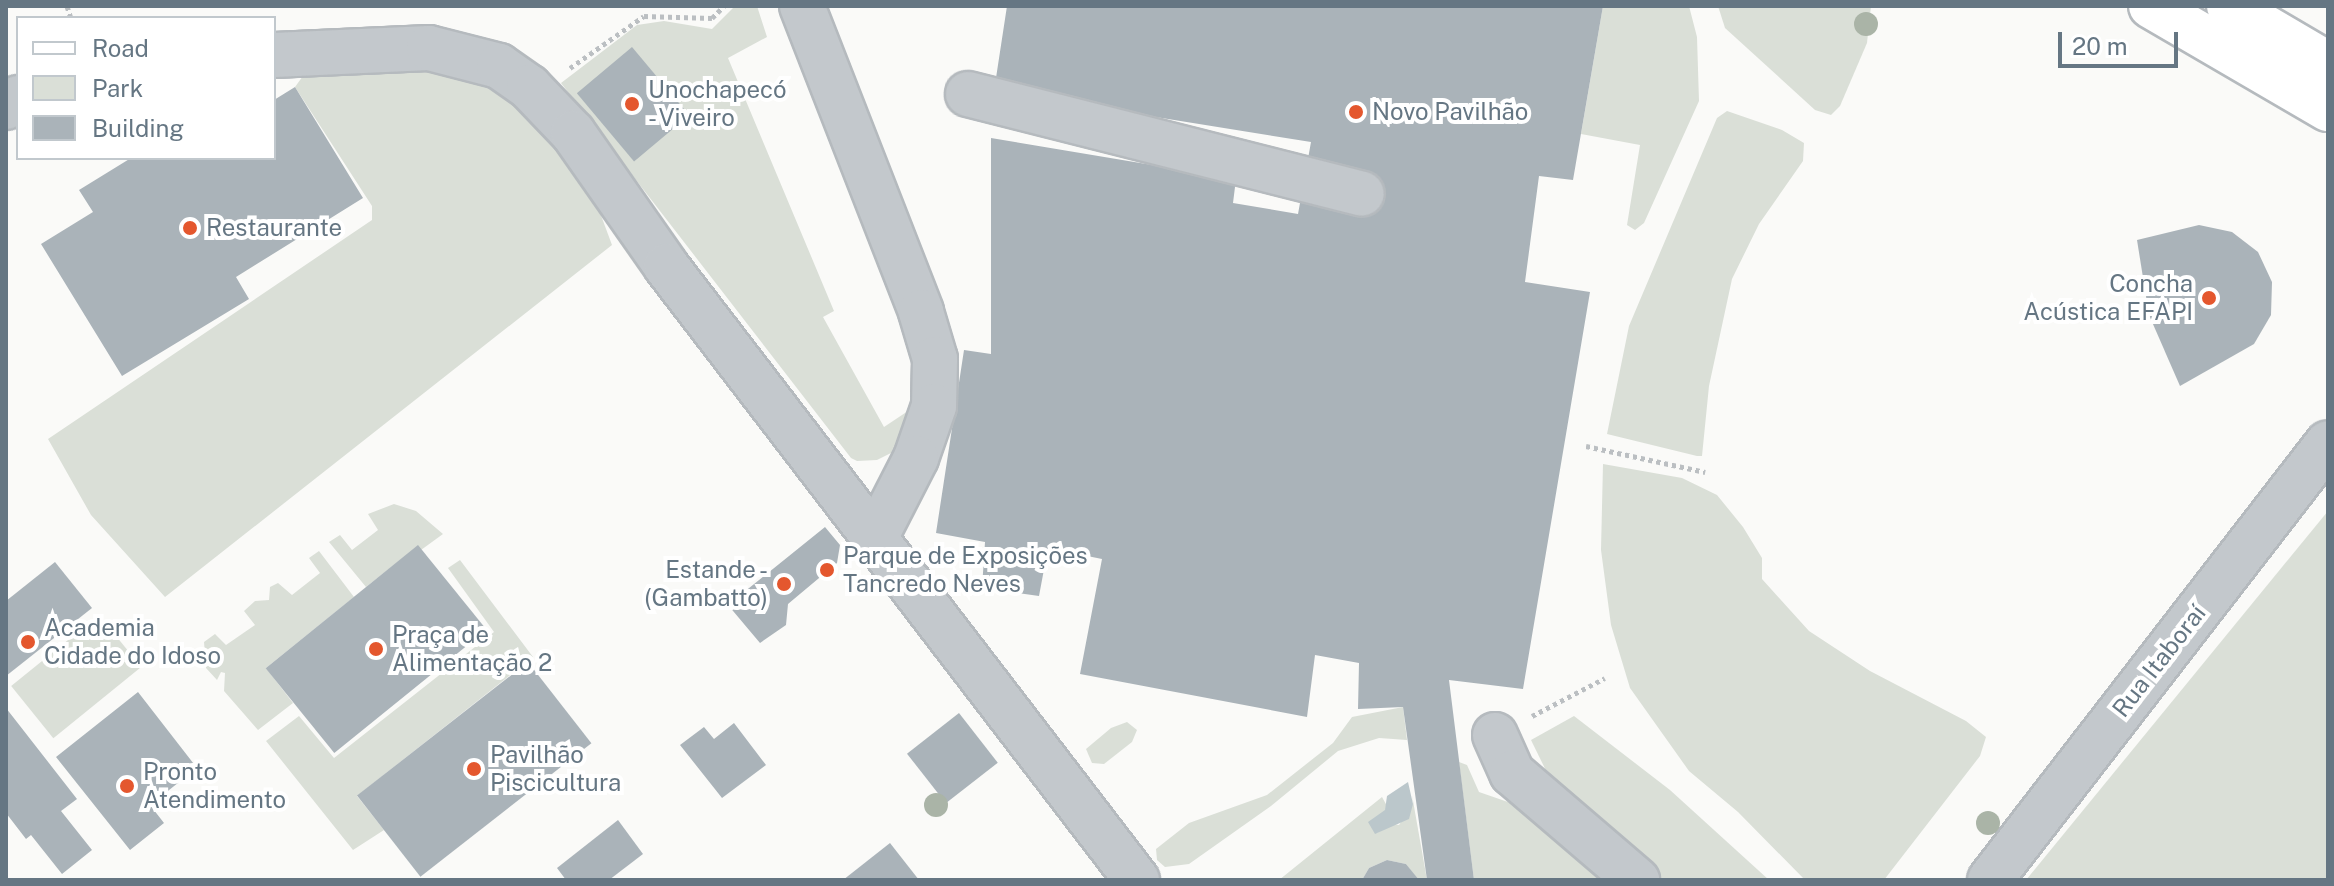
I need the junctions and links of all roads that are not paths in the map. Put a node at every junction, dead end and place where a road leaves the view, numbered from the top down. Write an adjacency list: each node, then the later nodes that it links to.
1 (802, 6): 10 (street)
2 (2151, 6): 7 (main road)
3 (2229, 6): 5 (main road)
4 (276, 55): 10 (street)
5 (2328, 64)
6 (968, 94): 8 (street)
7 (2328, 109)
8 (1362, 194)
9 (2328, 443): 14 (street, Rua Itaboraí)
10 (876, 536): 12 (street)
11 (1495, 735): 13 (street)
12 (1137, 880)
13 (1637, 880)
14 (1990, 880)

